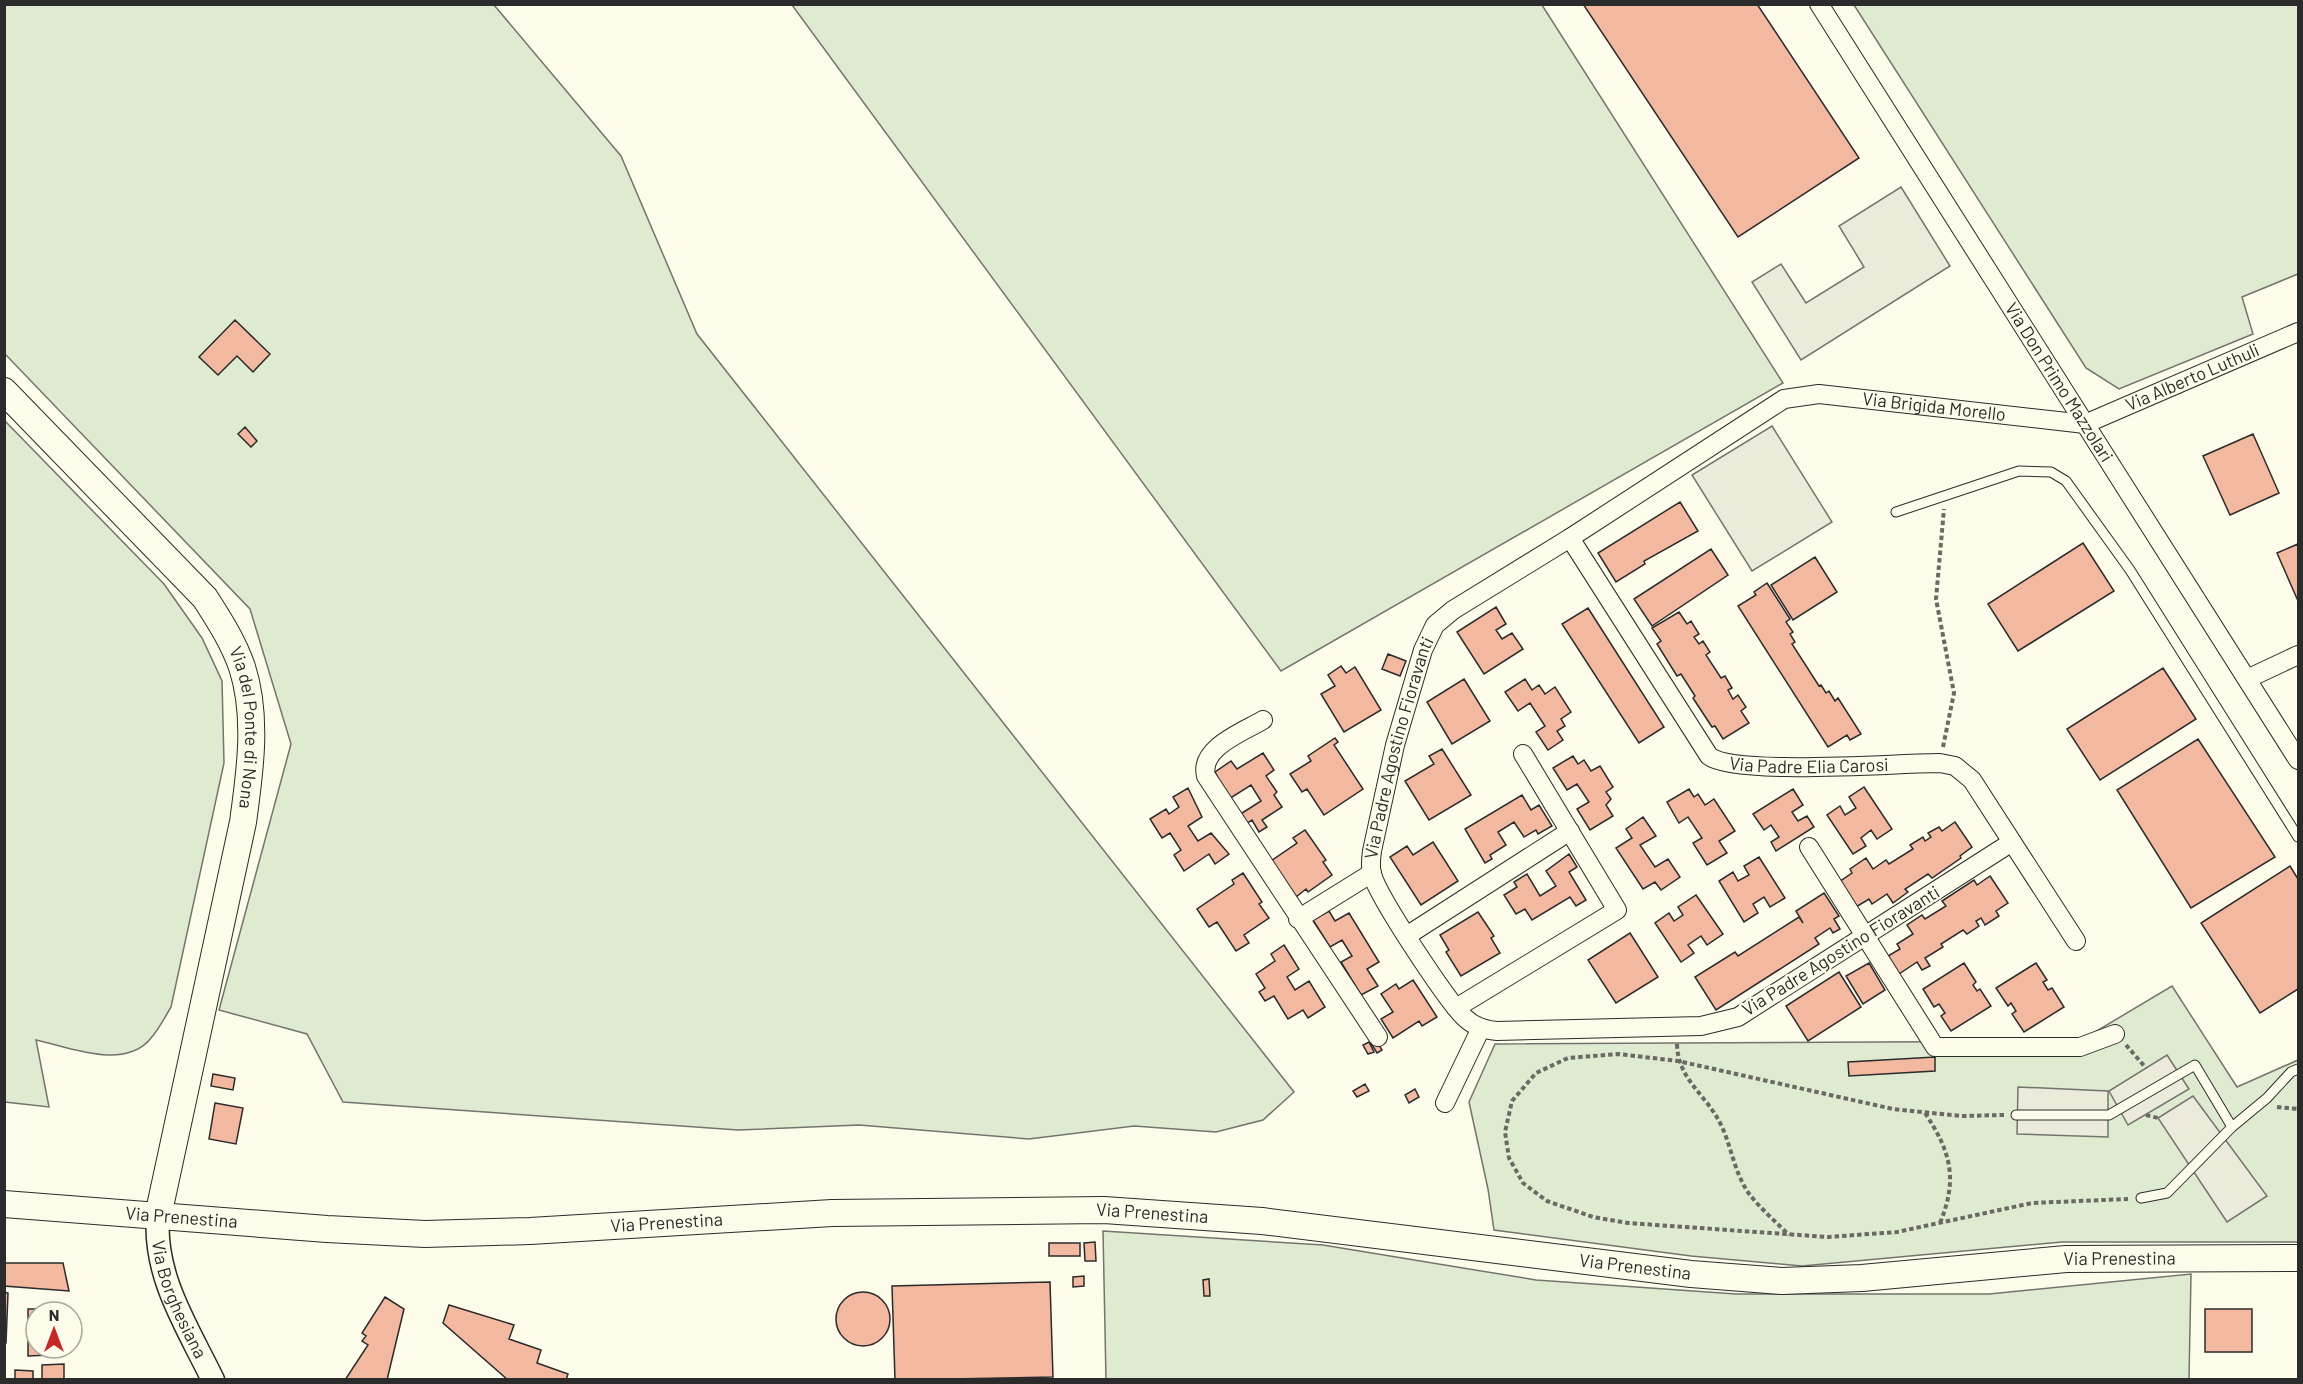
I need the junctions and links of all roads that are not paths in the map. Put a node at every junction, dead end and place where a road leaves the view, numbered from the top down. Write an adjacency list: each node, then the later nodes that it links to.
1 (1819, 4): 5 (street, Via Don Primo Mazzolari)
2 (2298, 332): 5 (street, Via Alberto Luthuli)
3 (4, 391): 32 (main road, Via del Ponte di Nona)
4 (1784, 399): 5 (street, Via Brigida Morello); 7 (street, Via Padre Agostino Fioravanti)
5 (2085, 424): 9 (street, Via Don Primo Mazzolari)
6 (1896, 513): 14 (lane)
7 (1570, 538): 15 (street, Via Padre Elia Carosi); 17 (street, Via Padre Agostino Fioravanti)
8 (2298, 655): 9 (street)
9 (2247, 679): 12 (street, Via Don Primo Mazzolari)
10 (1263, 720): 18 (street)
11 (1523, 754): 13 (street)
12 (2298, 760)
13 (1570, 831): 19 (street); 22 (street)
14 (2298, 837)
15 (2012, 842): 20 (street, Via Padre Agostino Fioravanti); 21 (street, Via Padre Elia Carosi)
16 (1809, 847): 20 (street)
17 (1372, 873): 18 (street); 19 (street, Via Padre Agostino Fioravanti)
18 (1298, 919): 25 (street)
19 (1408, 935): 22 (street, Via Padre Agostino Fioravanti)
20 (1864, 938): 23 (street, Via Padre Agostino Fioravanti); 24 (street)
21 (2076, 941)
22 (1456, 1008): 23 (street, Via Padre Agostino Fioravanti)
23 (1481, 1028): 27 (street)
24 (2115, 1034)
25 (1378, 1037)
26 (2298, 1069): 29 (lane)
27 (1445, 1103)
28 (2016, 1115): 29 (lane)
29 (2232, 1127): 30 (lane)
30 (2140, 1198)
31 (4, 1204): 32 (main road, Via Prenestina)
32 (158, 1216): 33 (main road, Via Prenestina); 34 (street, Via Borghesiana)
33 (2298, 1258)
34 (213, 1380)

